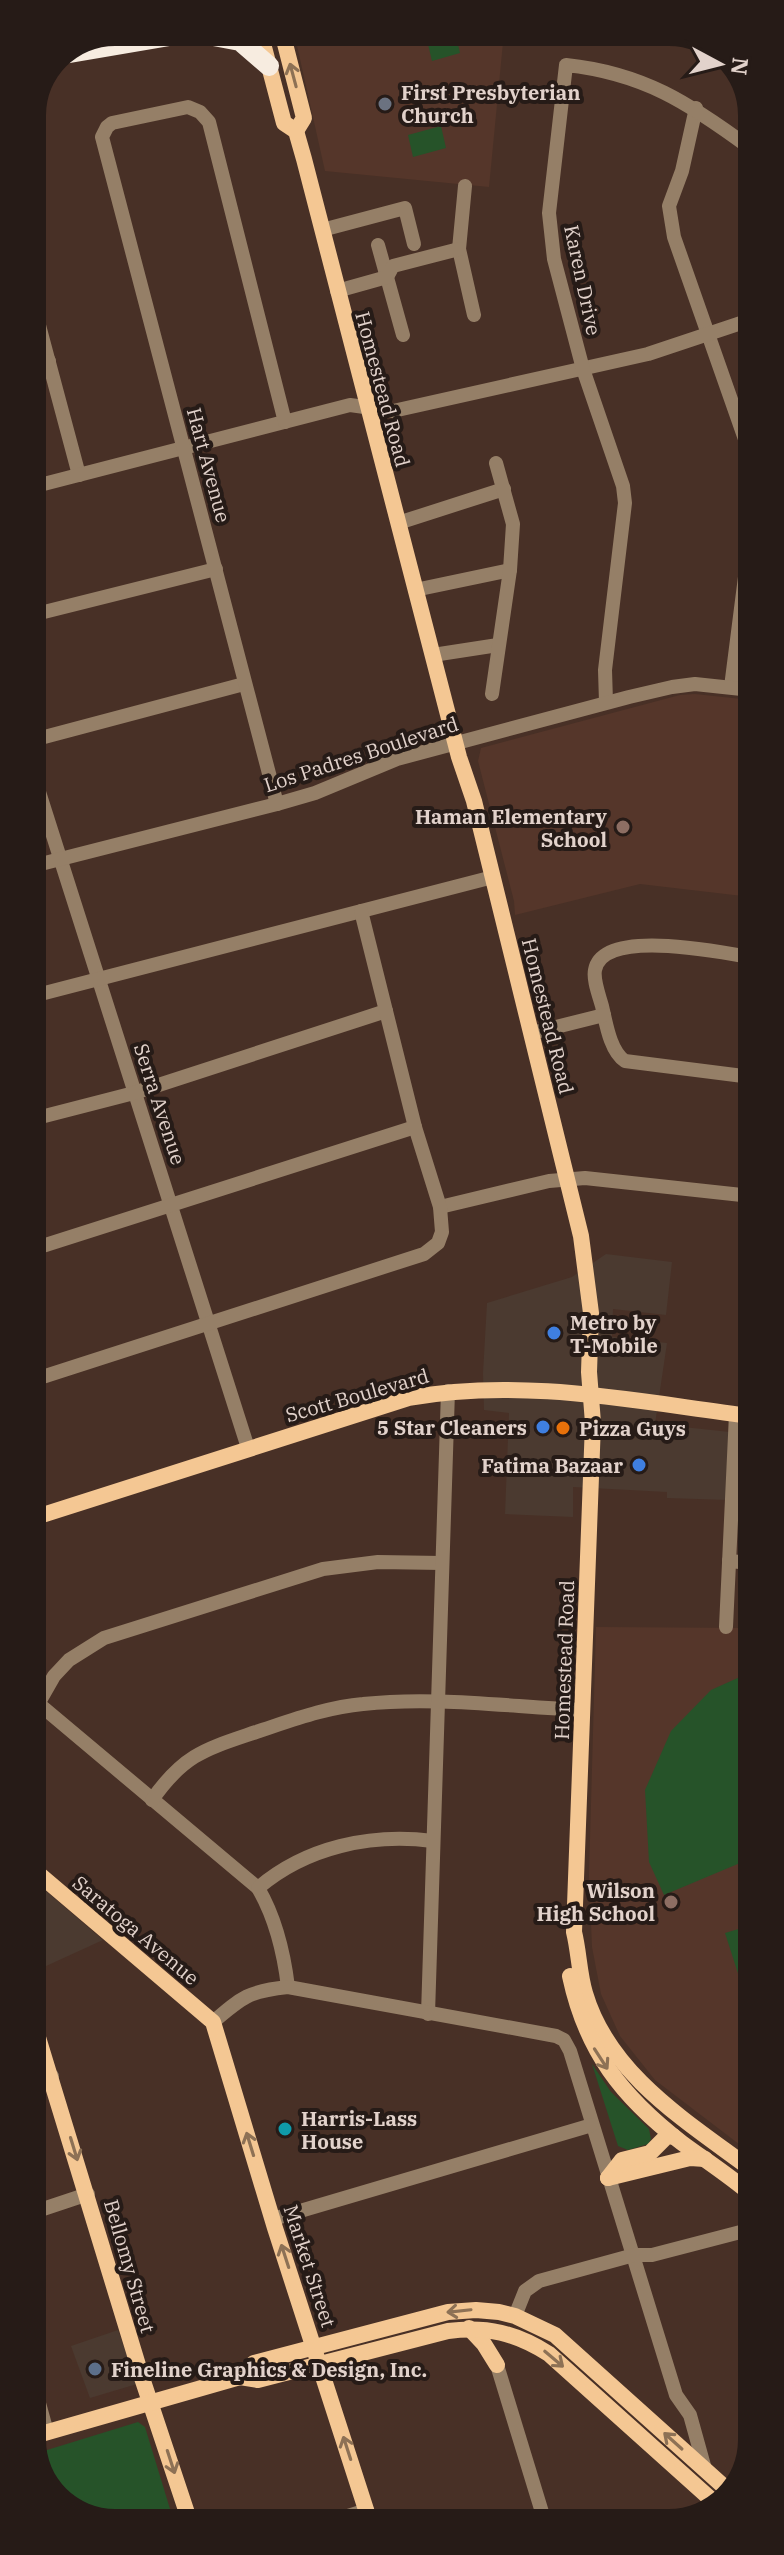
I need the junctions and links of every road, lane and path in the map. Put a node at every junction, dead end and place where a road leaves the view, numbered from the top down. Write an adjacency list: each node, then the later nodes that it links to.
1 (246, 46): 4 (highway)
2 (264, 46): 4 (main road, Homestead Road)
3 (286, 46): 6 (main road, Homestead Road, one-way to 3)
4 (269, 66): 6 (main road, Homestead Road)
5 (696, 108): 7 (street, Karen Drive); 17 (street); 22 (street, Karen Drive)
6 (296, 131): 9 (main road, Homestead Road)
7 (738, 139)
8 (465, 186): 12 (street)
9 (322, 230): 10 (street); 14 (main road, Homestead Road)
10 (414, 244)
11 (378, 245): 13 (street)
12 (459, 249): 13 (street); 15 (street)
13 (387, 277): 14 (street); 18 (street)
14 (337, 291): 23 (main road, Homestead Road)
15 (474, 315)
16 (738, 324): 17 (street)
17 (707, 333): 22 (street); 24 (street)
18 (403, 335)
19 (46, 350): 20 (street)
20 (49, 361): 21 (street); 28 (street)
21 (46, 362)
22 (583, 369): 23 (street); 43 (street, Karen Drive)
23 (368, 409): 25 (street); 31 (main road, Homestead Road)
24 (738, 416)
25 (285, 422): 26 (street); 26 (street, Hart Avenue)
26 (184, 448): 28 (street); 32 (street, Hart Avenue)
27 (496, 463): 30 (street)
28 (79, 475): 29 (street)
29 (46, 483)
30 (504, 489): 31 (street); 33 (street)
31 (398, 523): 34 (main road, Homestead Road)
32 (216, 569): 35 (street); 39 (street, Hart Avenue)
33 (510, 570): 34 (street); 37 (street)
34 (415, 590): 38 (main road, Homestead Road)
35 (46, 612)
36 (738, 639): 40 (street)
37 (498, 645): 38 (street); 42 (street)
38 (433, 655): 45 (main road, Homestead Road)
39 (244, 684): 44 (street); 46 (street, Hart Avenue)
40 (731, 687): 41 (street, Los Padres Boulevard); 43 (street, Los Padres Boulevard)
41 (738, 688)
42 (492, 694)
43 (606, 702): 45 (street, Los Padres Boulevard)
44 (46, 737)
45 (456, 742): 46 (street, Los Padres Boulevard); 50 (main road, Homestead Road)
46 (277, 804): 48 (street, Los Padres Boulevard)
47 (46, 814): 48 (street, Serra Avenue)
48 (60, 859): 49 (street, Los Padres Boulevard); 53 (street, Serra Avenue)
49 (46, 863)
50 (493, 877): 51 (street); 57 (main road, Homestead Road)
51 (361, 911): 53 (street); 55 (street)
52 (738, 955): 56 (street)
53 (99, 978): 54 (street); 59 (street, Serra Avenue)
54 (46, 992)
55 (386, 1011): 59 (street); 61 (street)
56 (604, 1015): 57 (street); 58 (street)
57 (532, 1033): 62 (main road, Homestead Road)
58 (738, 1075)
59 (134, 1093): 60 (street); 64 (street, Serra Avenue)
60 (46, 1116)
61 (415, 1127): 64 (street); 65 (street)
62 (568, 1179): 63 (street); 65 (street); 70 (main road, Homestead Road)
63 (738, 1195)
64 (172, 1205): 66 (street); 67 (street, Serra Avenue)
65 (440, 1207): 67 (street)
66 (46, 1245)
67 (209, 1323): 68 (street); 72 (street, Serra Avenue)
68 (46, 1376)
69 (448, 1391): 70 (main road, Scott Boulevard); 72 (main road, Scott Boulevard); 77 (street)
70 (591, 1396): 71 (main road, Scott Boulevard); 82 (main road, Homestead Road)
71 (738, 1414)
72 (248, 1448): 74 (main road, Scott Boulevard)
73 (738, 1467): 75 (street)
74 (46, 1514)
75 (729, 1561): 76 (street); 78 (street)
76 (738, 1562)
77 (442, 1563): 79 (street); 80 (street)
78 (726, 1627)
79 (46, 1687)
80 (437, 1702): 82 (street); 83 (street); 84 (street)
81 (46, 1710): 83 (street)
82 (583, 1710): 87 (main road, Homestead Road)
83 (152, 1800): 86 (street)
84 (433, 1841): 86 (street); 89 (street)
85 (46, 1880): 90 (main road, Saratoga Avenue)
86 (258, 1888): 88 (street)
87 (574, 1932): 94 (main road, Homestead Road); 96 (main road, Homestead Road, one-way to 96)
88 (288, 1987): 89 (street); 90 (street)
89 (428, 2014): 95 (street)
90 (213, 2022): 104 (main road, Market Street, one-way to 90)
91 (46, 2059): 92 (main road, Bellomy Street)
92 (52, 2076): 93 (street); 102 (main road, Bellomy Street, one-way to 102)
93 (46, 2078)
94 (686, 2121): 96 (main road); 98 (main road, Homestead Road)
95 (592, 2125): 100 (street); 104 (street)
96 (673, 2136): 97 (main road, Homestead Road); 99 (main road); 100 (main road)
97 (705, 2159): 99 (main road); 101 (main road, Homestead Road)
98 (738, 2160)
99 (655, 2167): 100 (main road)
100 (608, 2178): 106 (street)
101 (738, 2184)
102 (88, 2194): 103 (street); 113 (main road, Bellomy Street)
103 (46, 2208)
104 (273, 2219): 109 (main road, Market Street, one-way to 104)
105 (738, 2233): 106 (street)
106 (634, 2255): 107 (street); 115 (street)
107 (515, 2316): 109 (main road, one-way to 109); 115 (main road, one-way to 107)
108 (469, 2328): 110 (main road); 111 (main road); 117 (main road, one-way to 117)
109 (315, 2347): 110 (main road, Market Street); 112 (main road)
110 (320, 2364): 112 (main road); 119 (main road, Market Street, one-way to 110)
111 (497, 2365): 120 (street)
112 (240, 2377): 113 (main road)
113 (152, 2401): 114 (main road); 118 (main road, Bellomy Street, one-way to 118)
114 (46, 2432)
115 (705, 2469): 116 (main road)
116 (722, 2484)
117 (705, 2498)
118 (186, 2509)
119 (367, 2509)
120 (541, 2509)

